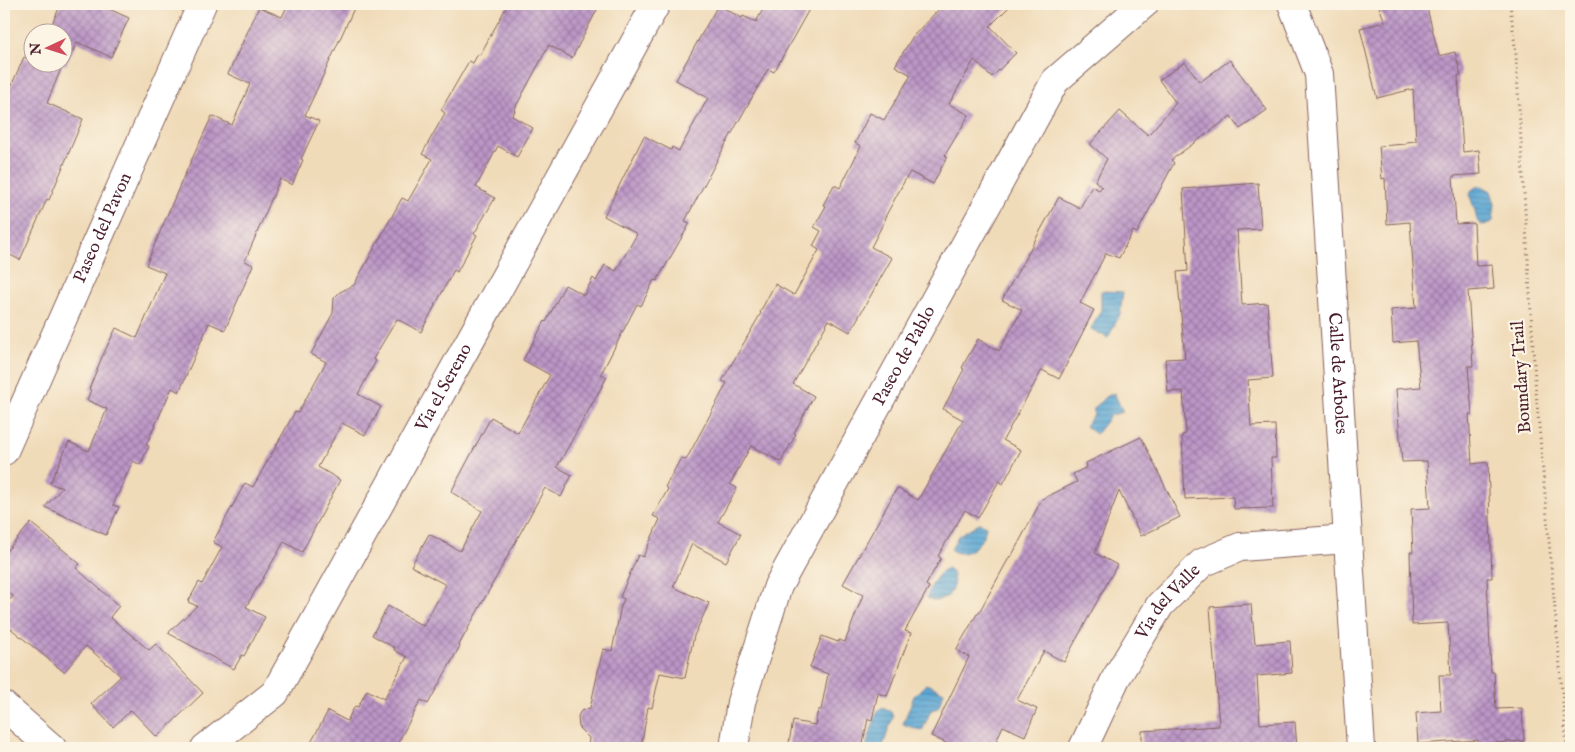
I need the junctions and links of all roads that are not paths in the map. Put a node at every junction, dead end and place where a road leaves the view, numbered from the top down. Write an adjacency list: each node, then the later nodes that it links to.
1 (202, 4): 5 (street, Paseo del Pavon)
2 (656, 4): 9 (street, Via el Sereno)
3 (1144, 4): 10 (street, Paseo de Pablo)
4 (1292, 4): 6 (street, Calle de Arboles)
5 (4, 452)
6 (1347, 539): 11 (street, Via del Valle); 12 (street, Calle de Arboles)
7 (4, 706): 8 (street)
8 (52, 748)
9 (205, 748)
10 (734, 748)
11 (1083, 748)
12 (1361, 748)

